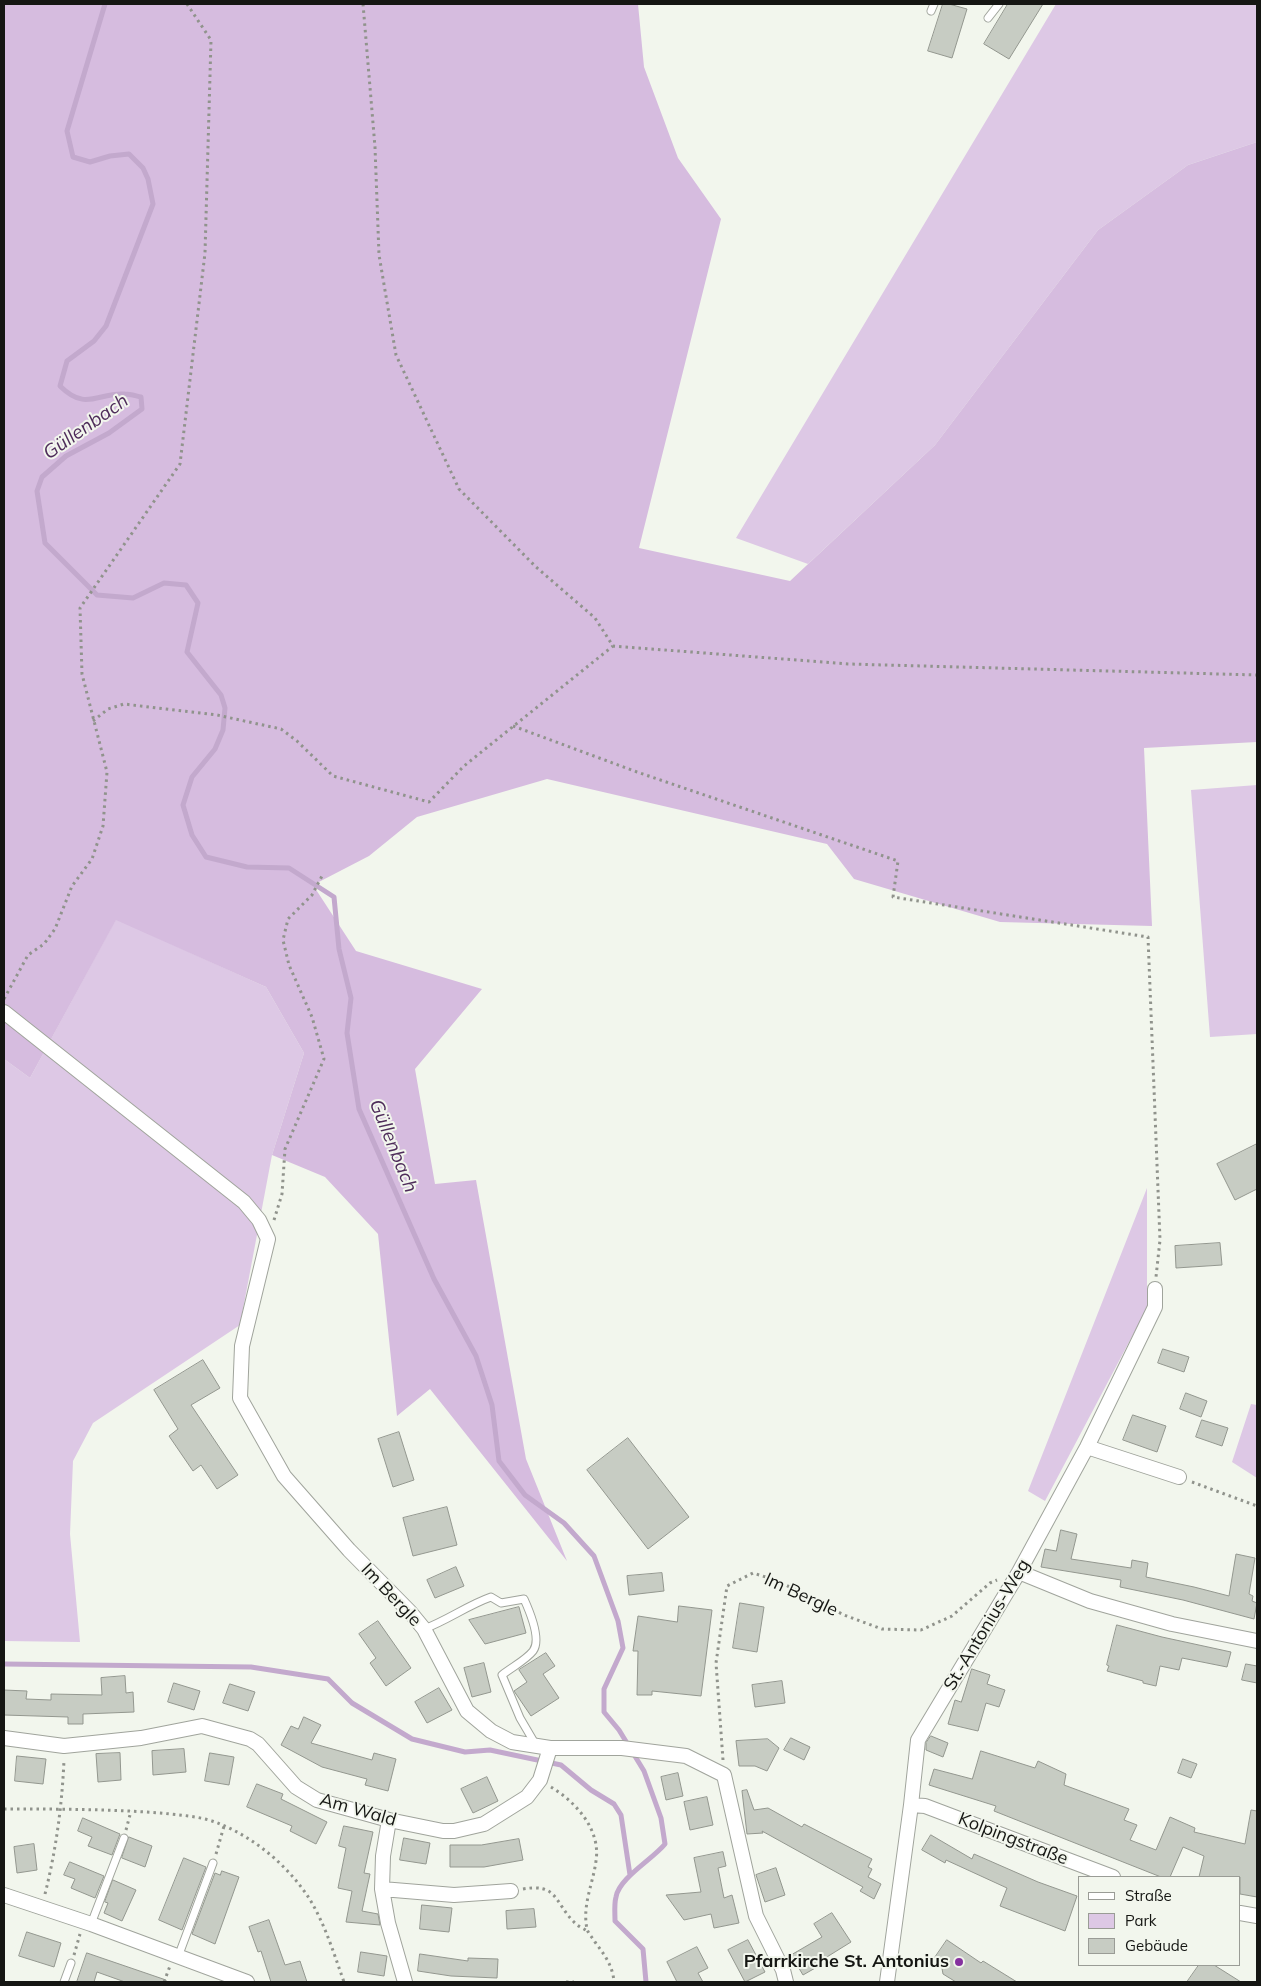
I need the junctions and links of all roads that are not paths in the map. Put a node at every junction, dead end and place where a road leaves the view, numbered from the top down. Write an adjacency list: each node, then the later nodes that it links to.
1 (999, 4): 2 (lane)
2 (988, 18)
3 (4, 1012): 8 (street, Im Bergle)
4 (1155, 1289): 5 (street, St.-Antonius-Weg)
5 (1087, 1447): 6 (street); 7 (street, St.-Antonius-Weg)
6 (1179, 1477)
7 (1019, 1572): 9 (street); 12 (street, St.-Antonius-Weg)
8 (424, 1629): 11 (street, Im Bergle); 11 (lane)
9 (1257, 1641)
10 (4, 1738): 13 (street, Am Wald)
11 (545, 1749): 13 (street, Am Wald); 29 (street, Im Bergle)
12 (911, 1805): 16 (street, Kolpingstraße); 25 (street, St.-Antonius-Weg)
13 (389, 1820): 17 (street)
14 (124, 1838): 22 (lane)
15 (213, 1863): 23 (lane)
16 (1110, 1876)
17 (382, 1889): 18 (street); 28 (street)
18 (511, 1890)
19 (4, 1895): 22 (street)
20 (1241, 1913): 21 (street)
21 (1257, 1916)
22 (87, 1923): 23 (street)
23 (178, 1957): 27 (street)
24 (71, 1963): 26 (lane)
25 (890, 1981)
26 (64, 1982)
27 (247, 1982)
28 (405, 1982)
29 (786, 1982)

